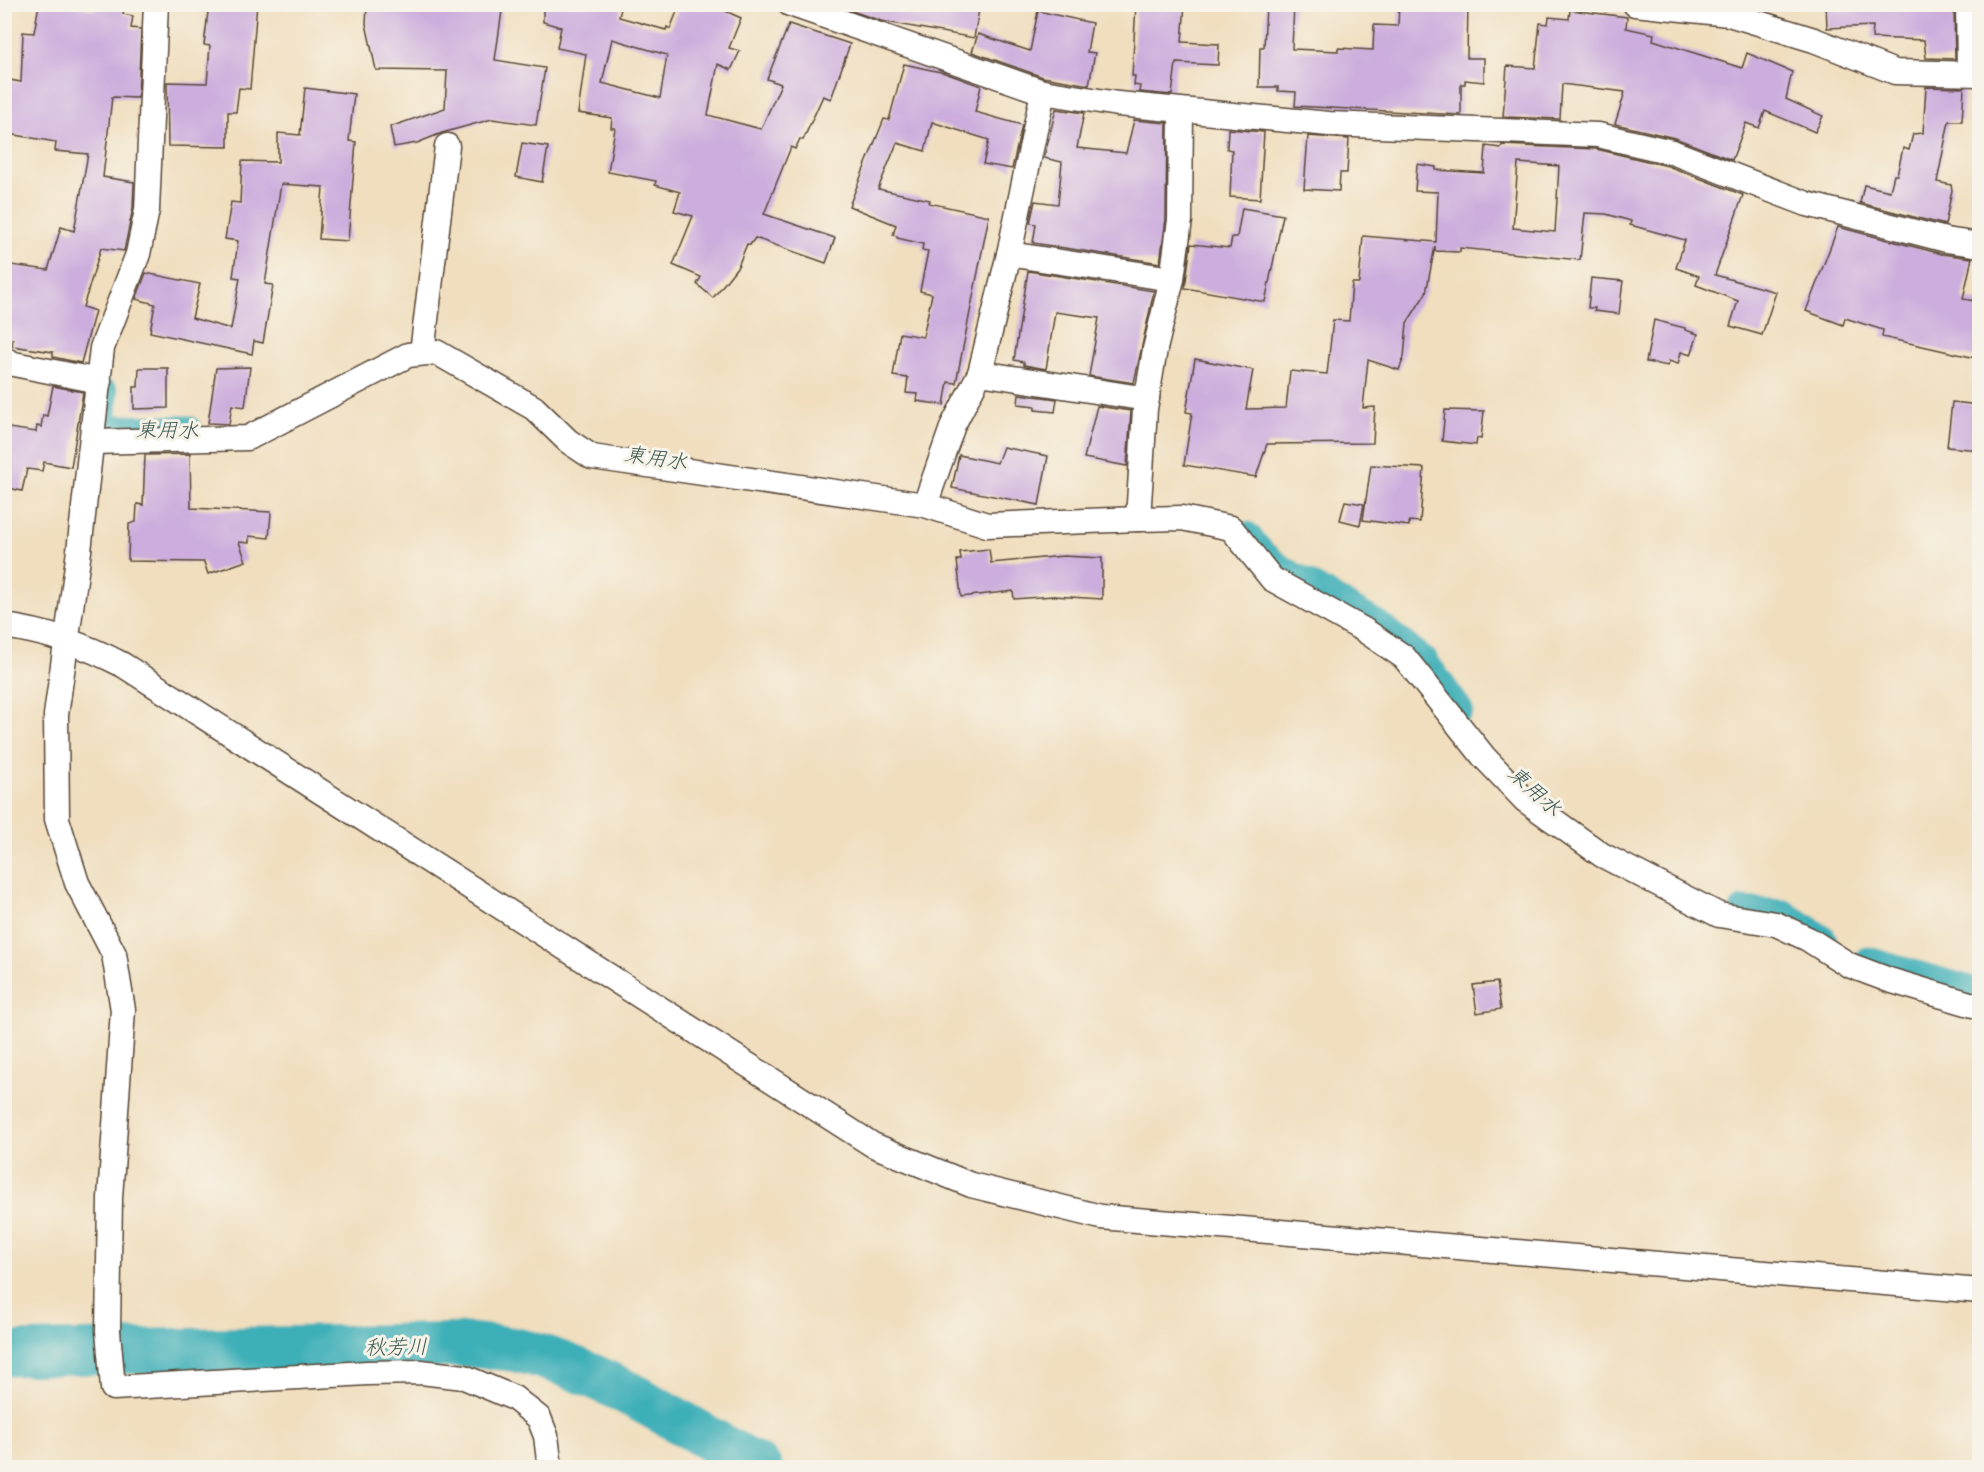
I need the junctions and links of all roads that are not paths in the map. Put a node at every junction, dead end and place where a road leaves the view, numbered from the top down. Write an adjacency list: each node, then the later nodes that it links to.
1 (156, 4): 15 (street)
2 (790, 4): 6 (street)
3 (1635, 4): 5 (street)
4 (1968, 4): 5 (street)
5 (1974, 73)
6 (1043, 92): 7 (street); 10 (street)
7 (1181, 111): 9 (street); 11 (street)
8 (447, 146): 12 (street)
9 (1980, 245)
10 (1009, 254): 11 (street); 14 (street)
11 (1172, 279): 16 (street)
12 (422, 353): 17 (street); 18 (street)
13 (4, 360): 15 (street)
14 (980, 373): 16 (street); 18 (street)
15 (99, 381): 17 (street)
16 (1147, 399): 19 (street)
17 (92, 442): 21 (street)
18 (925, 506): 19 (street)
19 (1138, 519): 22 (street)
20 (4, 627): 21 (street)
21 (66, 639): 23 (street); 24 (street)
22 (1980, 1007)
23 (1980, 1291)
24 (550, 1467)

